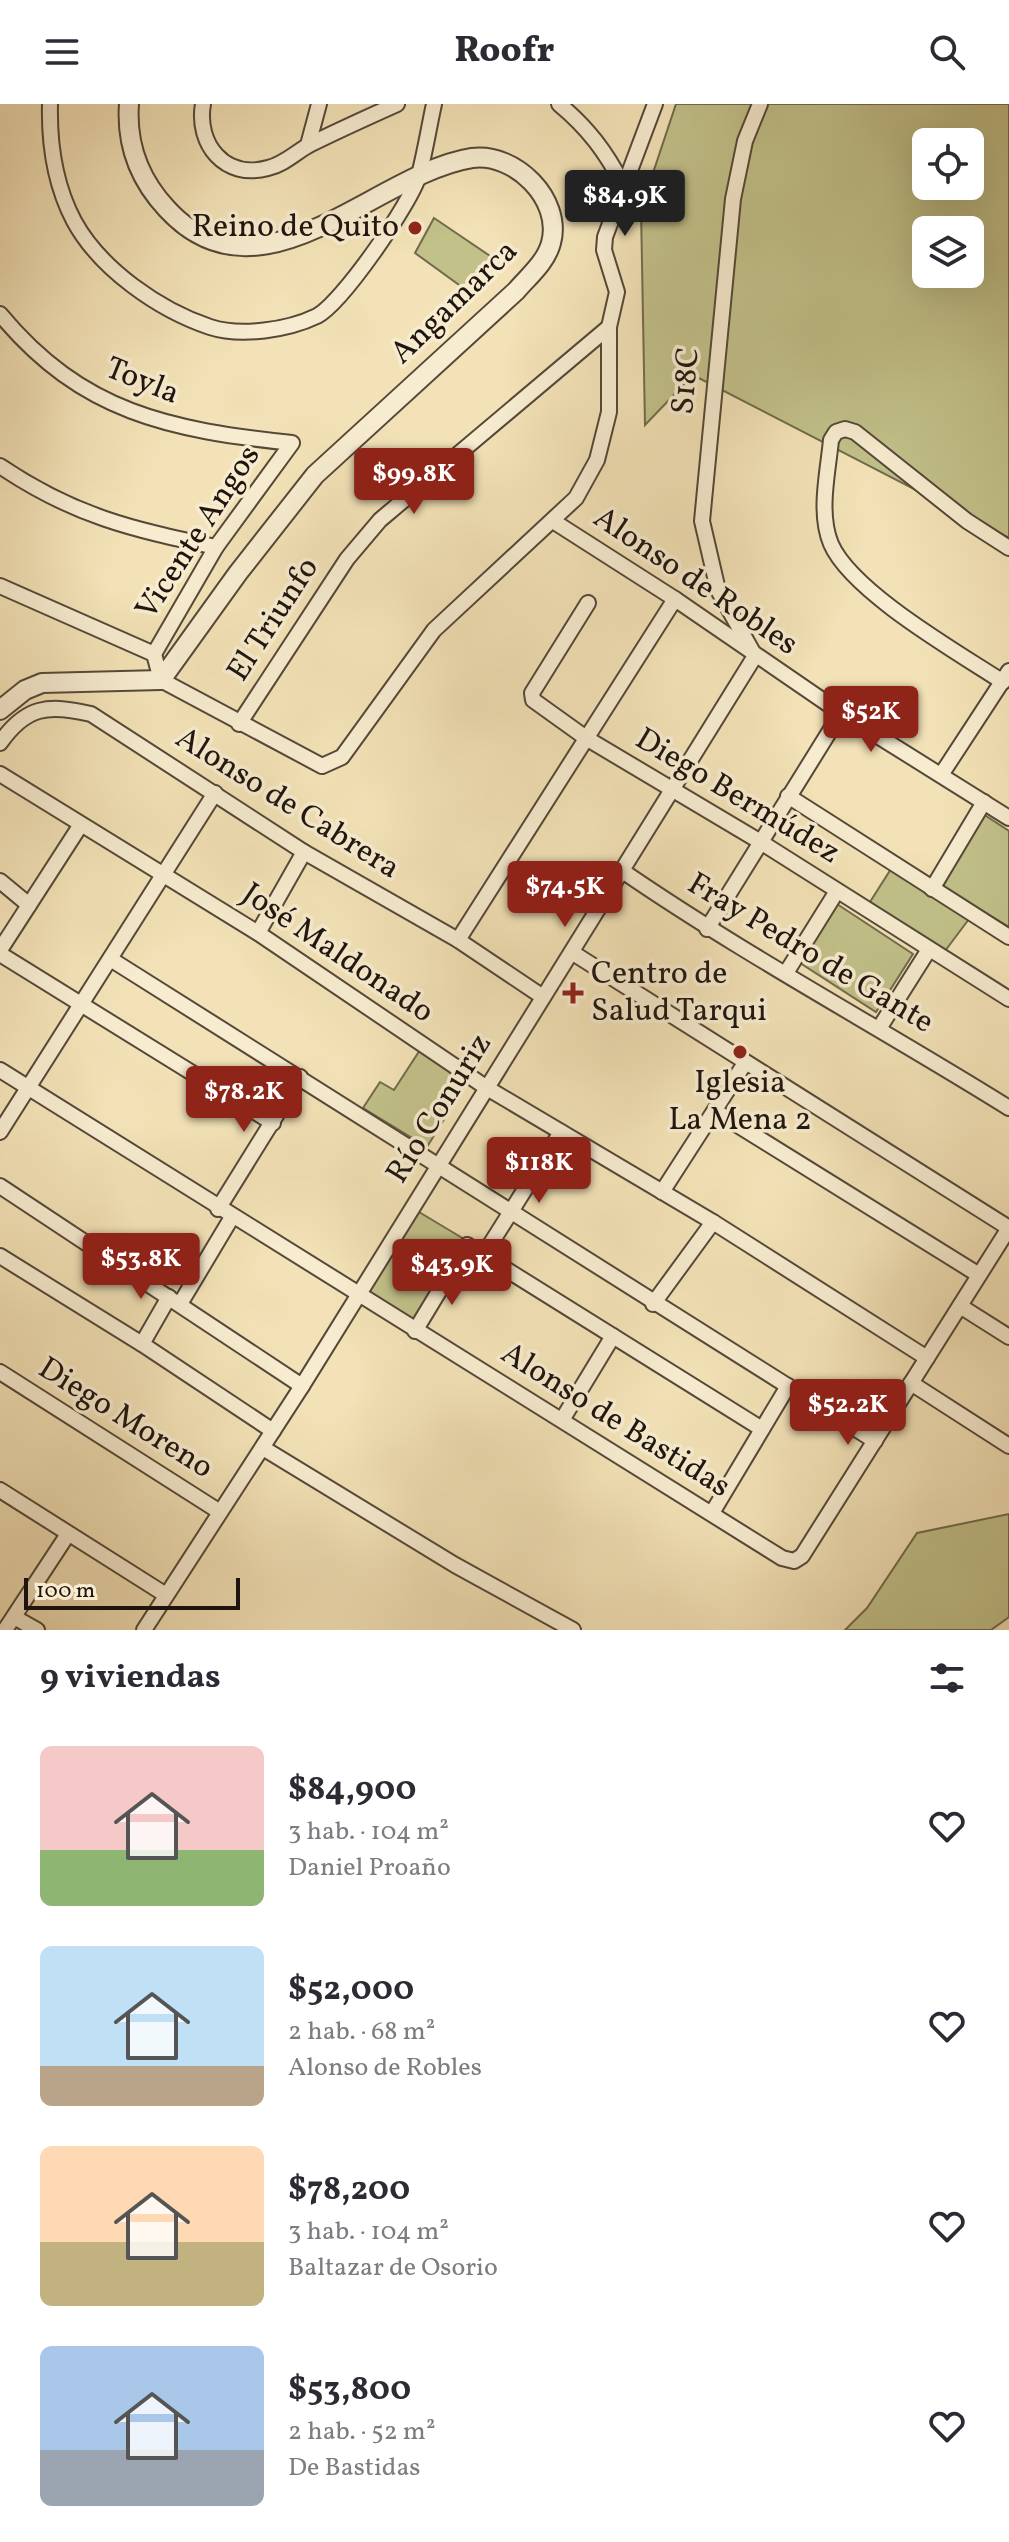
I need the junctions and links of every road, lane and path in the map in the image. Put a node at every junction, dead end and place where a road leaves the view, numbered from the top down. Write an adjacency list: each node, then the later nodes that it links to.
1 (50, 104): 11 (street)
2 (129, 104): 11 (street, Angamarca)
3 (203, 104): 10 (street)
4 (319, 104): 10 (street)
5 (397, 104): 10 (street)
6 (434, 104): 11 (street)
7 (559, 104): 12 (street)
8 (655, 104): 12 (street)
9 (760, 104): 24 (street, S18C)
10 (308, 145)
11 (418, 178): 25 (street, Angamarca)
12 (623, 185): 14 (street)
13 (0, 314): 15 (street, Toyla)
14 (609, 327): 17 (street); 29 (street, El Triunfo)
15 (292, 443): 18 (street, Vicente Angos)
16 (0, 466): 18 (street)
17 (553, 521): 21 (street, Alonso de Robles); 29 (street)
18 (216, 547): 23 (street, Vicente Angos)
19 (1009, 548): 26 (street)
20 (0, 586): 23 (street)
21 (675, 599): 24 (street, Alonso de Robles); 30 (street)
22 (588, 603): 30 (street, Diego Bermúdez)
23 (154, 654): 25 (street)
24 (755, 656): 28 (street, Alonso de Robles); 34 (street, Río Conuriz)
25 (161, 680): 27 (street); 29 (street)
26 (1004, 686): 33 (street)
27 (0, 710)
28 (841, 713): 33 (street, Alonso de Robles); 36 (street)
29 (239, 724)
30 (586, 738): 34 (street, Diego Bermúdez); 51 (street)
31 (0, 743): 35 (street, Alonso de Cabrera)
32 (0, 774): 39 (street, José Maldonado)
33 (941, 775): 37 (street, Alonso de Robles)
34 (674, 790): 40 (street, Diego Bermúdez); 42 (street, Río Conuriz)
35 (215, 793): 41 (street, Alonso de Cabrera); 43 (street)
36 (788, 796): 40 (street); 45 (street)
37 (984, 802): 38 (street, Alonso de Robles); 45 (street)
38 (1009, 818)
39 (80, 826): 43 (street, José Maldonado); 47 (street)
40 (759, 841): 46 (street, Diego Bermúdez); 48 (street)
41 (304, 852): 49 (street); 51 (street, Alonso de Cabrera)
42 (624, 872): 48 (street, Fray Pedro de Gante); 54 (street, Río Conuriz)
43 (165, 875): 49 (street, José Maldonado); 55 (street)
44 (0, 881): 47 (street)
45 (932, 889): 50 (street)
46 (837, 891): 52 (street, Diego Bermúdez); 56 (street)
47 (29, 905): 53 (street)
48 (707, 929): 56 (street, Fray Pedro de Gante)
49 (258, 933): 65 (street, José Maldonado)
50 (1009, 937)
51 (458, 940): 57 (street, Alonso de Cabrera)
52 (928, 951): 58 (street, Diego Bermúdez); 60 (street)
53 (0, 952): 59 (street)
54 (573, 953): 57 (street, Río Conuriz); 61 (street)
55 (112, 960): 59 (street); 63 (street)
56 (786, 973): 60 (street, Fray Pedro de Gante)
57 (543, 997): 65 (street, Río Conuriz)
58 (1009, 999)
59 (82, 1005): 64 (street); 68 (street)
60 (880, 1027): 66 (street, Fray Pedro de Gante)
61 (745, 1063): 67 (street); 78 (street)
62 (0, 1070): 64 (street, Alonso de Bastidas)
63 (300, 1077): 68 (street); 71 (street)
64 (28, 1086): 69 (street); 74 (street, Alonso de Bastidas)
65 (487, 1088): 70 (street, José Maldonado); 71 (street, Río Conuriz)
66 (1009, 1108)
67 (715, 1111): 73 (street); 81 (street)
68 (273, 1123): 74 (street)
69 (0, 1132)
70 (561, 1132): 73 (street, José Maldonado); 75 (street)
71 (439, 1164): 75 (street); 82 (street, Río Conuriz)
72 (0, 1186): 83 (street)
73 (662, 1192): 77 (street, José Maldonado)
74 (218, 1209): 76 (street, Alonso de Bastidas)
75 (513, 1212): 80 (street); 84 (street)
76 (232, 1217): 82 (street, Alonso de Bastidas); 83 (street)
77 (713, 1222): 84 (street); 90 (street, José Maldonado)
78 (1009, 1228): 81 (street)
79 (0, 1256): 89 (street)
80 (483, 1256): 86 (street); 87 (street)
81 (979, 1275): 85 (street)
82 (356, 1295): 86 (street, Alonso de Bastidas); 93 (street, Río Conuriz)
83 (174, 1301): 89 (street); 93 (street)
84 (653, 1304): 94 (street)
85 (960, 1306): 88 (street); 90 (street)
86 (415, 1331): 95 (street, Alonso de Bastidas)
87 (613, 1336): 95 (street); 96 (street)
88 (1009, 1337)
89 (142, 1344): 97 (street)
90 (927, 1358): 92 (street)
91 (0, 1372): 102 (street, Diego Moreno)
92 (911, 1383): 98 (street); 99 (street)
93 (302, 1386): 97 (street, Río Conuriz)
94 (788, 1386): 96 (street); 98 (street)
95 (562, 1420): 103 (street, Alonso de Bastidas)
96 (762, 1429): 103 (street)
97 (273, 1431): 100 (street, Río Conuriz)
98 (875, 1441): 103 (street, Alonso de Bastidas)
99 (1009, 1446)
100 (263, 1448): 102 (street, Río Conuriz); 110 (street)
101 (3, 1496): 104 (street)
102 (220, 1512): 105 (street, Río Conuriz)
103 (712, 1513)
104 (68, 1534): 105 (street); 106 (street)
105 (166, 1595): 109 (street, Río Conuriz)
106 (14, 1617): 107 (street); 108 (street)
107 (5, 1630)
108 (37, 1630)
109 (144, 1630)
110 (573, 1630)

